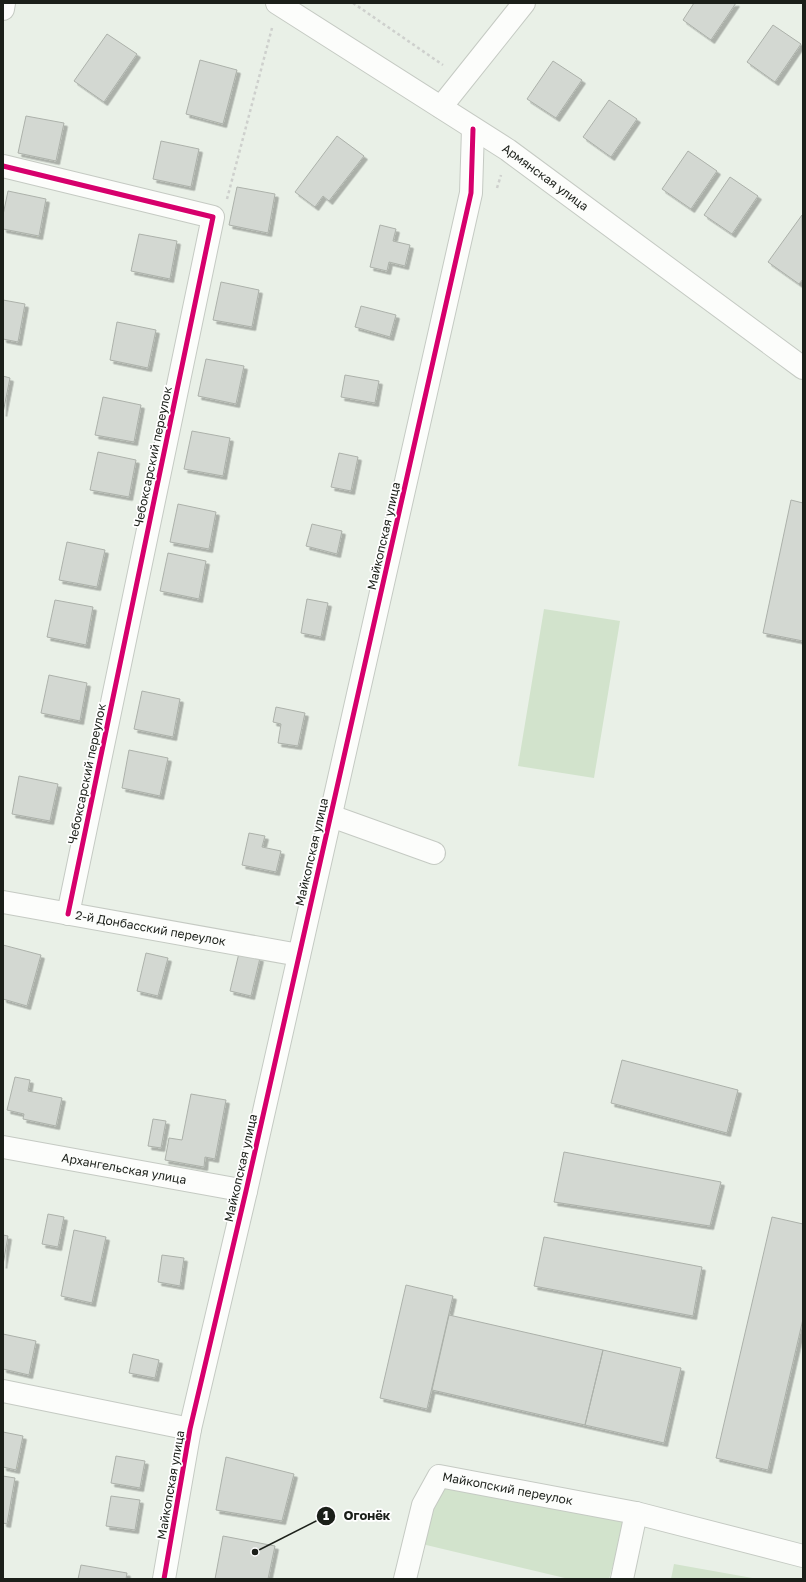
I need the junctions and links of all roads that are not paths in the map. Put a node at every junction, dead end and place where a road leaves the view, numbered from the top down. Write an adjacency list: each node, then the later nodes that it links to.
1 (4, 3): 4 (street)
2 (277, 3): 5 (street, Армянская улица)
3 (524, 3): 5 (street)
4 (3, 9)
5 (441, 107): 6 (street, Армянская улица)
6 (473, 129): 8 (street, Армянская улица); 9 (street, Майкопская улица)
7 (3, 166): 12 (street, Чебоксарский переулок)
8 (803, 368)
9 (331, 816): 10 (street); 13 (street, Майкопская улица)
10 (434, 854)
11 (3, 902): 12 (street, 2-й Донбасский переулок)
12 (68, 914): 13 (street, 2-й Донбасский переулок)
13 (299, 955): 15 (street, Майкопская улица)
14 (3, 1147): 15 (street, Архангельская улица)
15 (246, 1191): 17 (street, Майкопская улица)
16 (3, 1391): 17 (street)
17 (190, 1429): 20 (street, Майкопская улица)
18 (636, 1513): 19 (street); 21 (street, Майкопский переулок); 22 (street)
19 (803, 1556)
20 (164, 1579)
21 (405, 1579)
22 (622, 1579)

